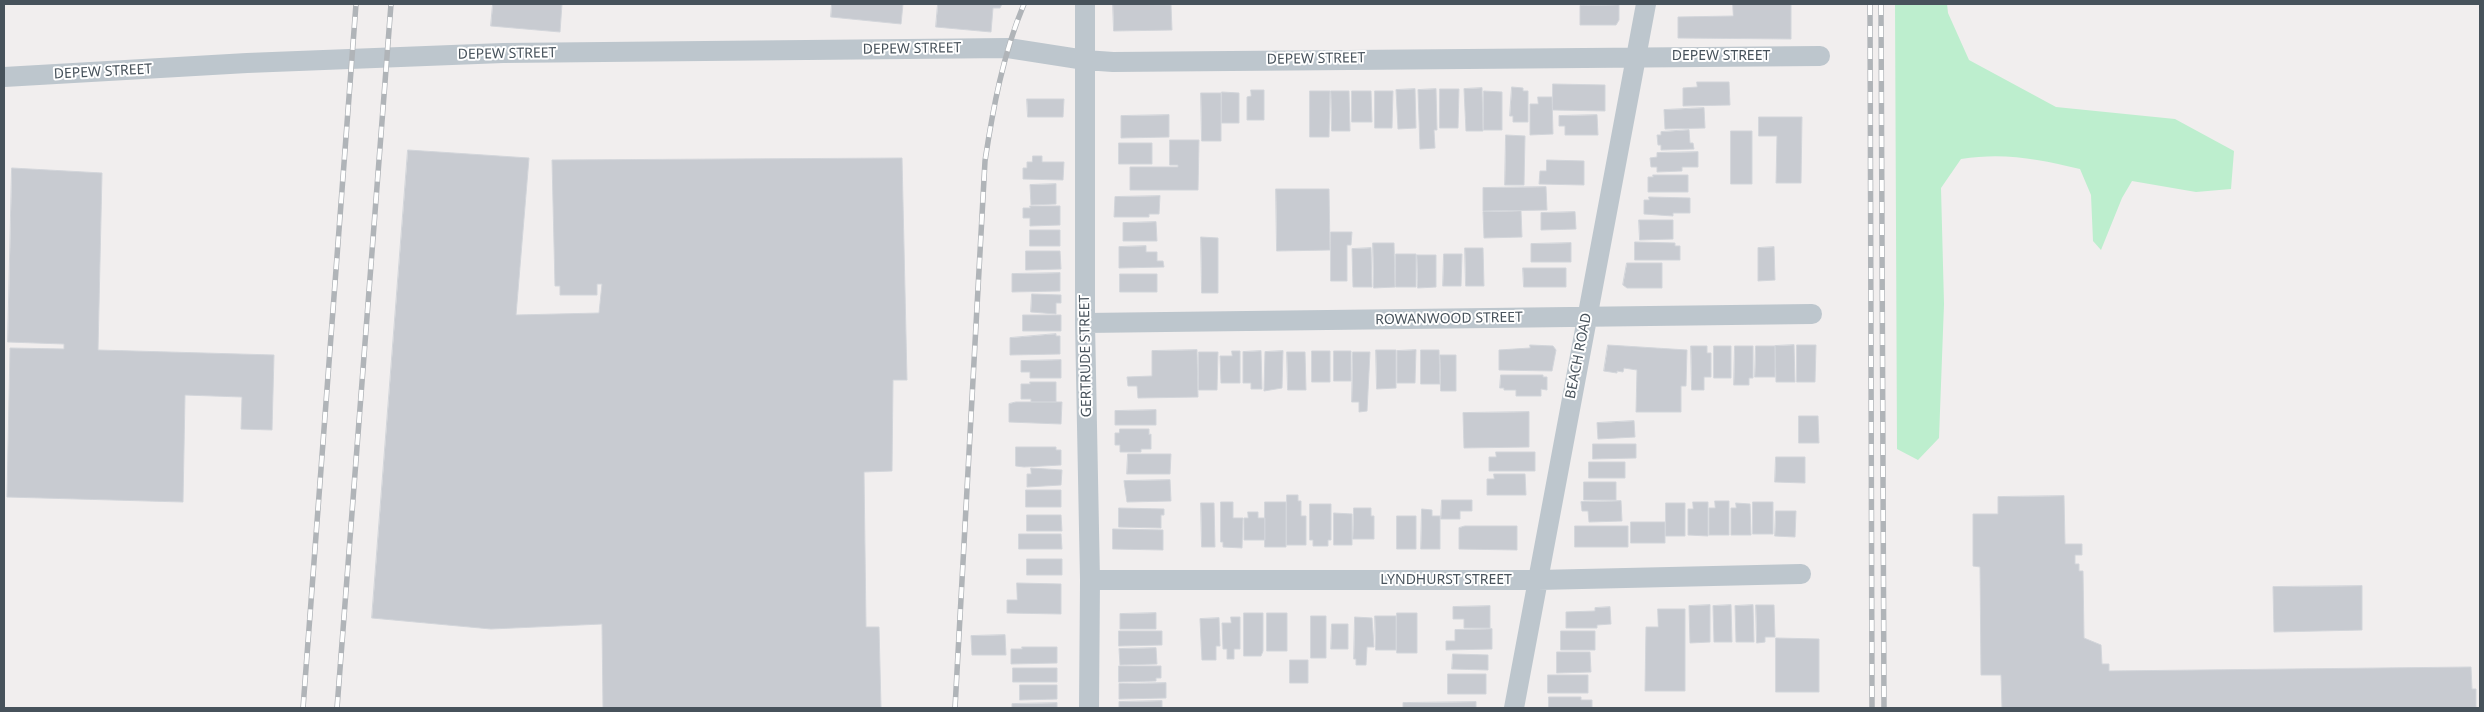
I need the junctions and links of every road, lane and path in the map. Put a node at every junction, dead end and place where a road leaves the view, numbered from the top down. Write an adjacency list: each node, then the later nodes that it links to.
1 (1085, 4): 5 (street, GERTRUDE STREET)
2 (1646, 4): 3 (street, BEACH ROAD)
3 (1636, 56): 4 (street, DEPEW STREET); 5 (street, DEPEW STREET); 8 (street, BEACH ROAD)
4 (1820, 56)
5 (1085, 60): 6 (street, DEPEW STREET); 9 (street, GERTRUDE STREET)
6 (4, 77)
7 (1812, 314): 8 (street, ROWANWOOD STREET)
8 (1586, 318): 9 (street, ROWANWOOD STREET); 12 (street, BEACH ROAD)
9 (1086, 323): 11 (street, GERTRUDE STREET)
10 (1801, 574): 12 (street, LYNDHURST STREET)
11 (1090, 580): 12 (street, LYNDHURST STREET); 13 (street, GERTRUDE STREET)
12 (1538, 580): 14 (street, BEACH ROAD)
13 (1089, 708)
14 (1514, 708)

